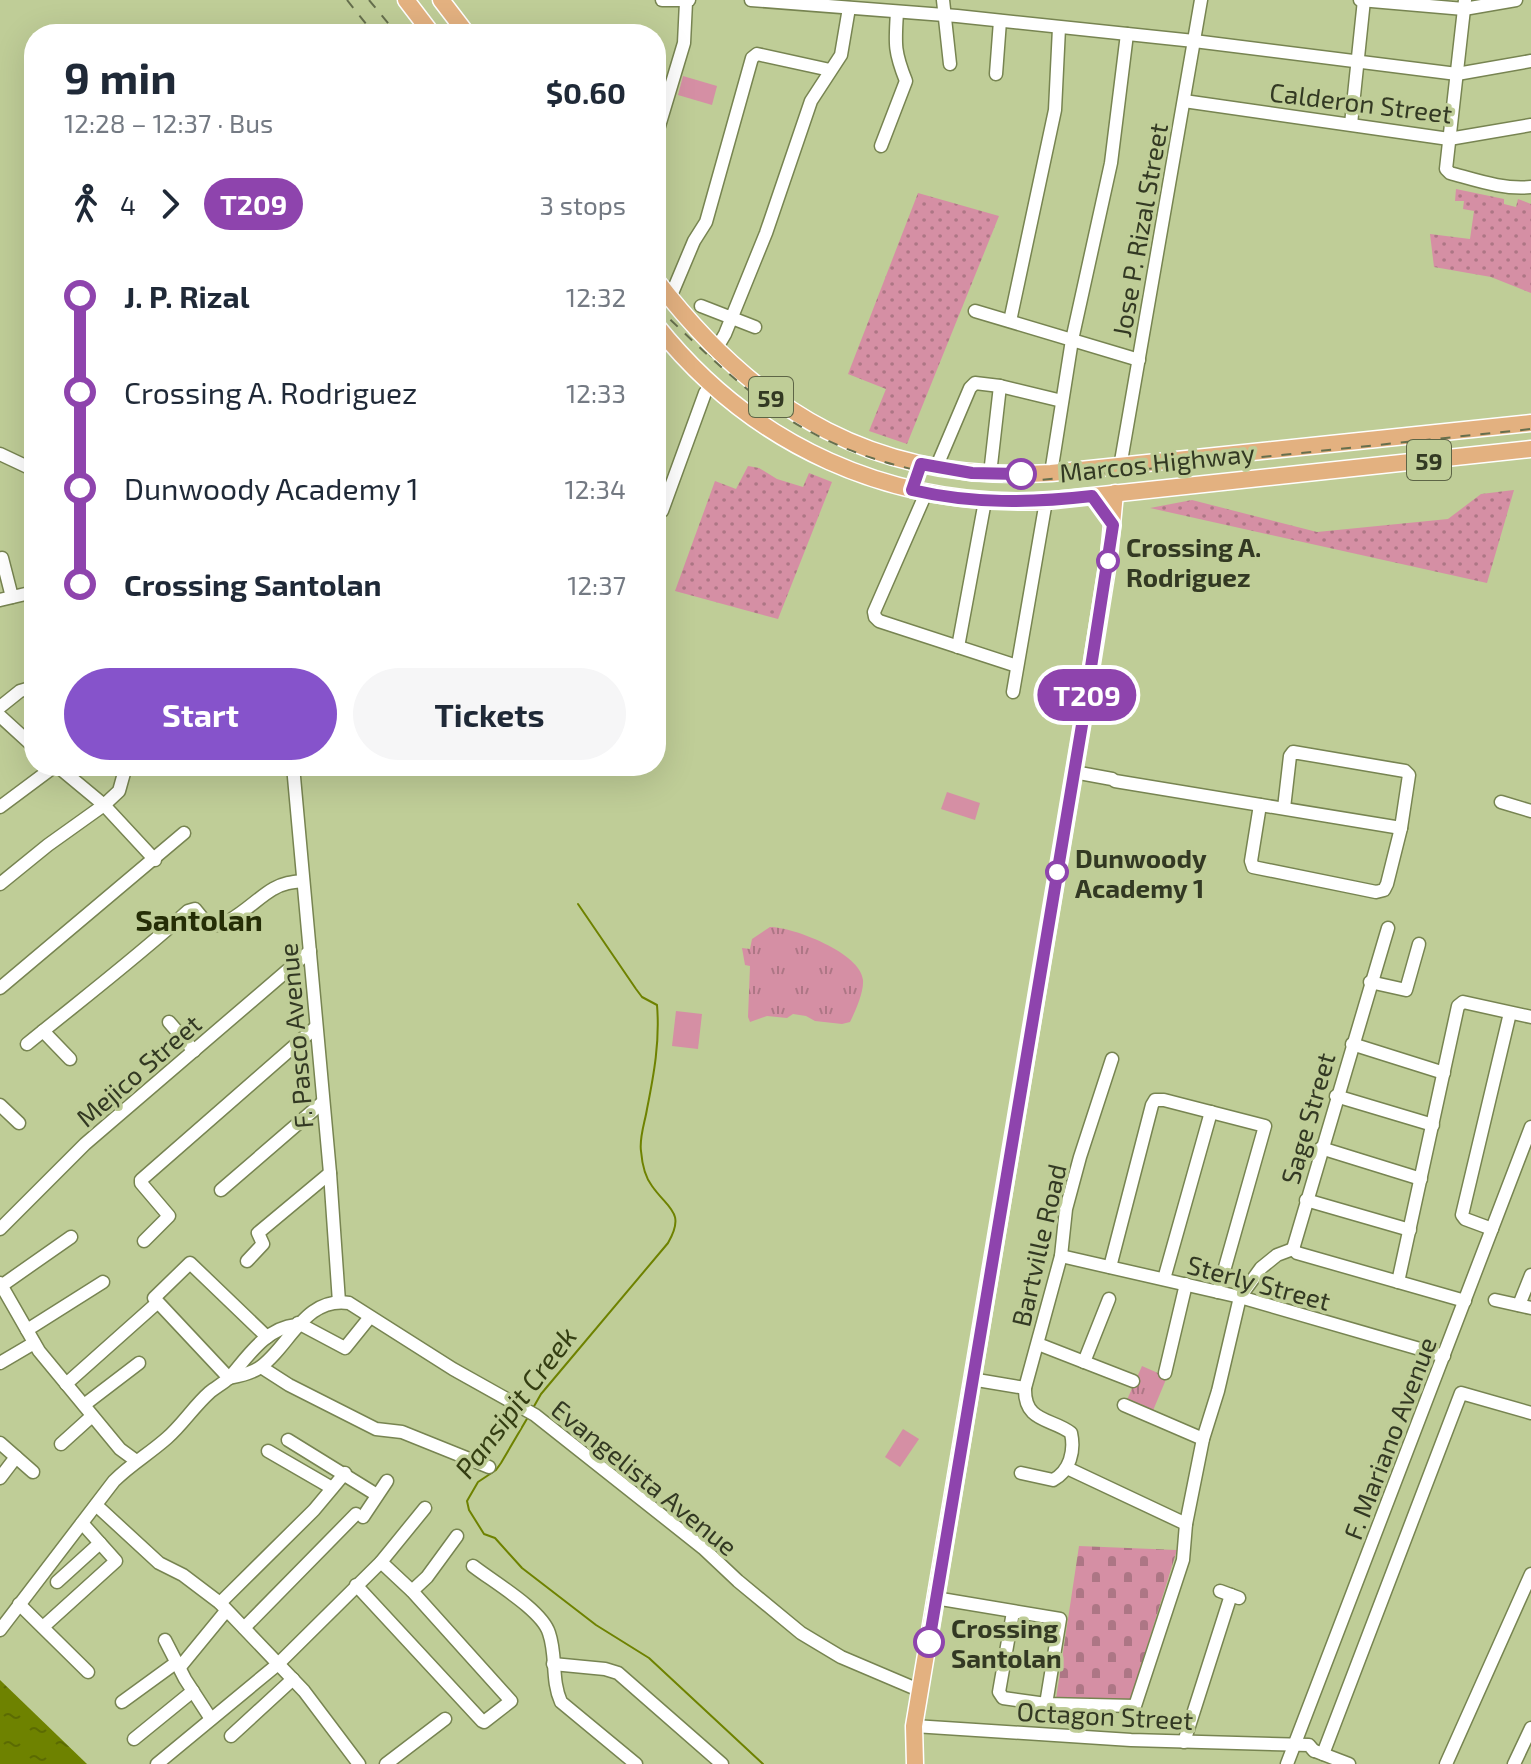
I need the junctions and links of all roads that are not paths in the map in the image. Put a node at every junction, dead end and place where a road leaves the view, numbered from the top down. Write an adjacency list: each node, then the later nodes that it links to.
1 (406, 0): 15 (main road)
2 (441, 0): 16 (main road)
3 (662, 0): 9 (street)
4 (751, 0): 11 (street)
5 (943, 0): 13 (street)
6 (1201, 0): 19 (street, Jose P. Rizal Street)
7 (1362, 0): 10 (street); 21 (street)
8 (1516, 0): 10 (street)
9 (687, 1): 27 (street)
10 (1465, 5): 25 (street)
11 (849, 8): 12 (street); 23 (street)
12 (897, 12): 13 (street); 31 (street)
13 (945, 15): 14 (street); 22 (street)
14 (1000, 21): 17 (street); 24 (street)
15 (424, 24)
16 (459, 24)
17 (1059, 28): 18 (street); 38 (street)
18 (1127, 34): 19 (street); 40 (street)
19 (1194, 41): 21 (street); 26 (street, Jose P. Rizal Street)
20 (1531, 61): 25 (street)
21 (1357, 63): 25 (street); 28 (street)
22 (950, 64)
23 (830, 70): 34 (street); 37 (street)
24 (996, 74)
25 (1457, 74): 30 (street)
26 (1184, 101): 28 (street, Calderon Street); 43 (street, Jose P. Rizal Street)
27 (666, 103)
28 (1351, 124): 30 (street, Calderon Street)
29 (1531, 125): 30 (street, Calderon Street)
30 (1449, 139): 32 (street)
31 (881, 146)
32 (1531, 187)
33 (666, 293): 34 (main road, Marcos Highway / 59)
34 (670, 298): 42 (main road, Marcos Highway / 59)
35 (701, 306): 37 (street)
36 (975, 311): 38 (street)
37 (731, 319): 39 (street); 42 (street)
38 (1010, 321): 40 (street)
39 (755, 327)
40 (1072, 340): 43 (street); 46 (street)
41 (666, 342): 44 (main road, Marcos Highway / 59)
42 (715, 351): 52 (main road, Marcos Highway / 59)
43 (1139, 360): 53 (street, Jose P. Rizal Street)
44 (712, 384): 57 (main road, Marcos Highway / 59); 60 (street)
45 (1000, 386): 46 (street); 52 (street); 56 (street)
46 (1062, 401): 55 (street)
47 (1531, 423): 48 (main road, Marcos Highway / 59)
48 (1356, 441): 53 (main road, Marcos Highway / 59); 54 (main road)
49 (1531, 449): 54 (main road, Marcos Highway / 59)
50 (0, 454): 51 (street)
51 (24, 465)
52 (928, 466): 56 (main road, Marcos Highway / 59); 57 (main road)
53 (1120, 467): 55 (main road, Marcos Highway / 59)
54 (1360, 467): 58 (main road, Marcos Highway / 59)
55 (1051, 473): 56 (main road, Marcos Highway / 59)
56 (990, 474)
57 (919, 492): 61 (main road, Marcos Highway / 59); 66 (street)
58 (1115, 493): 59 (main road, Marcos Highway / 59); 63 (main road)
59 (1092, 496): 62 (main road, Marcos Highway / 59); 63 (main road)
60 (666, 500)
61 (985, 501): 62 (main road, Marcos Highway / 59); 66 (street)
62 (1046, 501): 67 (street)
63 (1113, 525): 73 (main road)
64 (2, 558): 65 (street)
65 (6, 598)
66 (958, 647): 67 (street)
67 (1017, 666): 69 (street)
68 (24, 690): 70 (street)
69 (1013, 692)
70 (0, 707)
71 (2, 724): 72 (street)
72 (24, 740)
73 (1073, 775): 80 (street); 153 (main road)
74 (42, 776): 81 (street)
75 (68, 776): 79 (street)
76 (123, 776): 79 (street)
77 (294, 776): 87 (street, F. Pasco Avenue)
78 (1501, 802): 83 (street)
79 (104, 805): 86 (street); 88 (street)
80 (1260, 805): 82 (street); 84 (street)
81 (0, 807)
82 (1284, 808): 84 (street); 84 (street)
83 (1531, 811)
84 (1401, 828)
85 (184, 833): 86 (street)
86 (155, 860): 92 (street)
87 (303, 881): 91 (street, F. Pasco Avenue); 98 (street)
88 (0, 884)
89 (1388, 928): 93 (street, Sage Street)
90 (1419, 944): 93 (street)
91 (310, 951): 97 (street, F. Pasco Avenue); 101 (street, Mejico Street)
92 (2, 981)
93 (1370, 982): 100 (street, Sage Street)
94 (1510, 1013): 95 (street); 104 (street); 118 (street)
95 (1531, 1017)
96 (169, 1022): 101 (street)
97 (316, 1027): 106 (street, F. Pasco Avenue); 121 (street)
98 (43, 1031): 99 (street); 102 (street)
99 (27, 1044)
100 (1352, 1044): 104 (street); 105 (street, Sage Street)
101 (194, 1051): 117 (street, Mejico Street)
102 (70, 1059)
103 (1112, 1059): 123 (street, Bartville Road)
104 (1444, 1073): 110 (street)
105 (1336, 1096): 110 (street); 112 (street, Sage Street)
106 (323, 1102): 113 (street, F. Pasco Avenue); 115 (street)
107 (0, 1105): 109 (street)
108 (1211, 1112): 125 (street); 127 (street); 132 (street)
109 (19, 1123)
110 (1433, 1125): 114 (street)
111 (1531, 1127): 118 (street, F. Mariano Avenue)
112 (1321, 1148): 114 (street); 116 (street, Sage Street)
113 (330, 1173): 124 (street); 137 (street, F. Pasco Avenue)
114 (1421, 1179): 119 (street)
115 (221, 1190)
116 (1306, 1200): 119 (street); 122 (street, Sage Street)
117 (0, 1229)
118 (1492, 1229): 136 (street, F. Mariano Avenue)
119 (1410, 1230): 129 (street)
120 (71, 1237): 131 (street)
121 (144, 1241)
122 (1293, 1249): 129 (street); 133 (street)
123 (1061, 1256): 125 (street, Sterly Street); 145 (street, Bartville Road)
124 (247, 1261)
125 (1110, 1267): 127 (street, Sterly Street)
126 (1531, 1275): 139 (street)
127 (1164, 1279): 130 (street, Sterly Street)
128 (103, 1282): 142 (street)
129 (1398, 1282): 136 (street)
130 (1186, 1284): 132 (street, Sterly Street); 151 (street)
131 (1, 1285): 142 (street)
132 (1218, 1292): 133 (street, Sterly Street)
133 (1240, 1297): 146 (street, Sterly Street); 161 (street)
134 (1109, 1299): 147 (street)
135 (1495, 1300): 139 (street)
136 (1465, 1301): 146 (street, F. Mariano Avenue)
137 (339, 1302): 140 (street, Evangelista Avenue); 141 (street)
138 (157, 1303): 143 (street); 152 (street); 155 (street)
139 (1525, 1307)
140 (370, 1317): 141 (street); 204 (street, Evangelista Avenue)
141 (293, 1327): 143 (street); 150 (street)
142 (27, 1330): 144 (street)
143 (267, 1337): 152 (street)
144 (34, 1343): 148 (street); 155 (street)
145 (1038, 1344): 147 (street); 156 (street, Bartville Road)
146 (1444, 1356): 214 (street, F. Mariano Avenue)
147 (1084, 1362): 154 (street)
148 (0, 1363)
149 (139, 1363): 157 (street)
150 (261, 1367): 152 (street); 168 (street)
151 (1165, 1373)
152 (229, 1378): 167 (street)
153 (971, 1379): 156 (street); 190 (main road)
154 (1133, 1381)
155 (66, 1384): 157 (street)
156 (1025, 1388): 169 (street)
157 (84, 1405): 160 (street)
158 (1124, 1405): 161 (street)
159 (1531, 1413): 215 (street)
160 (92, 1416): 164 (street); 167 (street)
161 (1203, 1439): 180 (street)
162 (288, 1440): 171 (street)
163 (0, 1443): 166 (street)
164 (61, 1444)
165 (268, 1451): 175 (street)
166 (16, 1457): 170 (street); 173 (street)
167 (135, 1460): 177 (street)
168 (489, 1467)
169 (1067, 1468): 172 (street); 180 (street)
170 (33, 1472)
171 (345, 1473): 175 (street); 176 (street)
172 (1021, 1473)
173 (0, 1478)
174 (387, 1481): 176 (street)
175 (332, 1488): 192 (street)
176 (377, 1495): 195 (street)
177 (96, 1505): 179 (street); 192 (street)
178 (425, 1508): 183 (street)
179 (82, 1523): 182 (street); 191 (street)
180 (1186, 1524): 206 (street)
181 (457, 1536): 188 (street)
182 (100, 1543): 186 (street); 194 (street)
183 (381, 1562): 187 (street); 188 (street)
184 (473, 1566): 199 (street)
185 (1531, 1574): 224 (street)
186 (57, 1582)
187 (356, 1585): 188 (street); 198 (street)
188 (412, 1591)
189 (1230, 1595): 213 (street)
190 (935, 1598): 193 (street); 204 (main road)
191 (19, 1604): 194 (street); 196 (street)
192 (223, 1607): 195 (street); 200 (street)
193 (1013, 1612): 206 (street); 206 (street)
194 (43, 1627): 201 (street)
195 (244, 1628): 198 (street)
196 (0, 1630)
197 (165, 1640): 200 (street)
198 (278, 1664): 202 (street); 207 (street)
199 (553, 1664): 219 (street); 220 (street)
200 (178, 1665): 203 (street); 205 (street)
201 (88, 1672)
202 (293, 1679): 211 (street); 217 (street)
203 (193, 1691): 207 (street); 212 (street)
204 (921, 1691): 209 (main road)
205 (122, 1702)
206 (1046, 1704)
207 (211, 1719): 216 (street)
208 (445, 1719): 218 (street)
209 (914, 1726): 213 (street, Octagon Street); 221 (main road)
210 (1531, 1728): 225 (street)
211 (231, 1736)
212 (134, 1739)
213 (1184, 1742): 214 (street, Octagon Street)
214 (1296, 1745): 215 (street); 222 (street, F. Mariano Avenue)
215 (1318, 1752): 223 (street)
216 (157, 1764)
217 (359, 1764)
218 (386, 1764)
219 (636, 1764)
220 (722, 1764)
221 (915, 1764)
222 (1287, 1764)
223 (1349, 1764)
224 (1446, 1764)
225 (1514, 1764)

